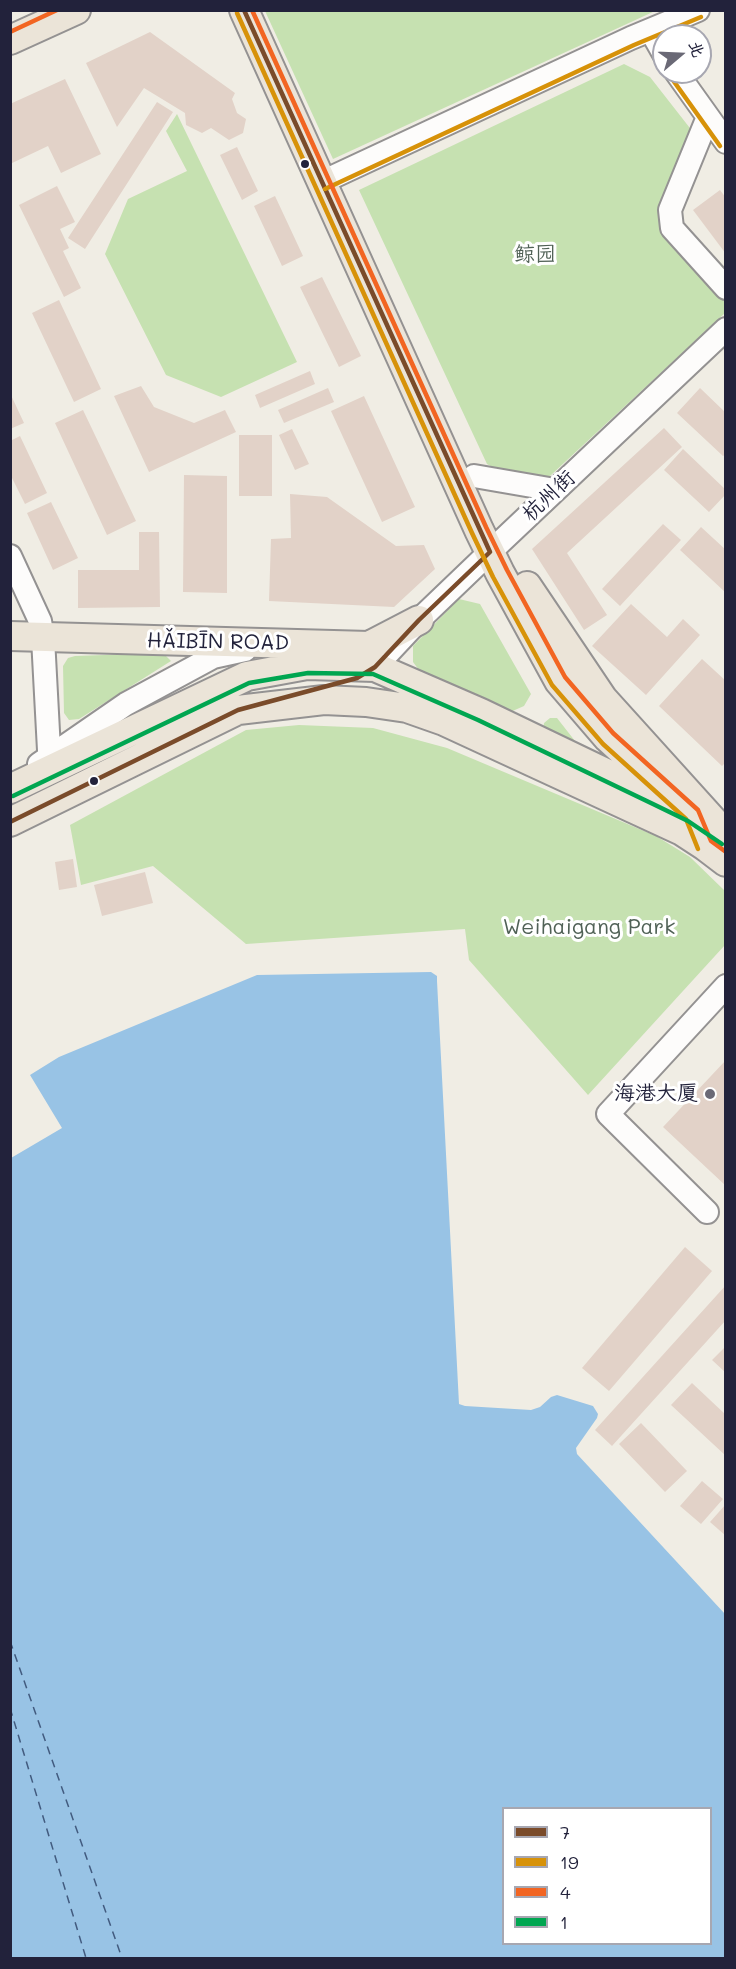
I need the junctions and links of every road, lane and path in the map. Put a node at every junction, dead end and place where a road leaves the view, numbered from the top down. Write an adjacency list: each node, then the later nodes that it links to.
1 (76, 10): 5 (main road)
2 (698, 10): 4 (street)
3 (249, 14): 9 (main road)
4 (651, 31): 9 (street)
5 (10, 40)
6 (685, 84): 7 (street)
7 (708, 117): 8 (street); 10 (street)
8 (726, 142)
9 (330, 179): 12 (main road); 14 (main road)
10 (726, 288)
11 (726, 329): 13 (street, 杭州街)
12 (474, 476): 13 (street); 14 (main road)
13 (555, 490): 14 (street, 杭州街)
14 (496, 546): 16 (street, 杭州街); 25 (main road); 27 (main road)
15 (10, 556): 18 (street)
16 (419, 620): 19 (main road, HǍIBĪN ROAD); 20 (street, 杭州街)
17 (10, 636): 18 (main road, HǍIBĪN ROAD)
18 (43, 639): 19 (main road, HǍIBĪN ROAD); 22 (street)
19 (282, 643): 22 (street)
20 (375, 667): 21 (main road); 22 (main road); 25 (main road)
21 (238, 710): 26 (main road); 27 (main road)
22 (50, 763): 23 (street); 24 (main road)
23 (10, 782)
24 (10, 789)
25 (692, 815): 27 (main road)
26 (10, 822)
27 (720, 845)
28 (726, 986): 29 (street)
29 (707, 1212)

